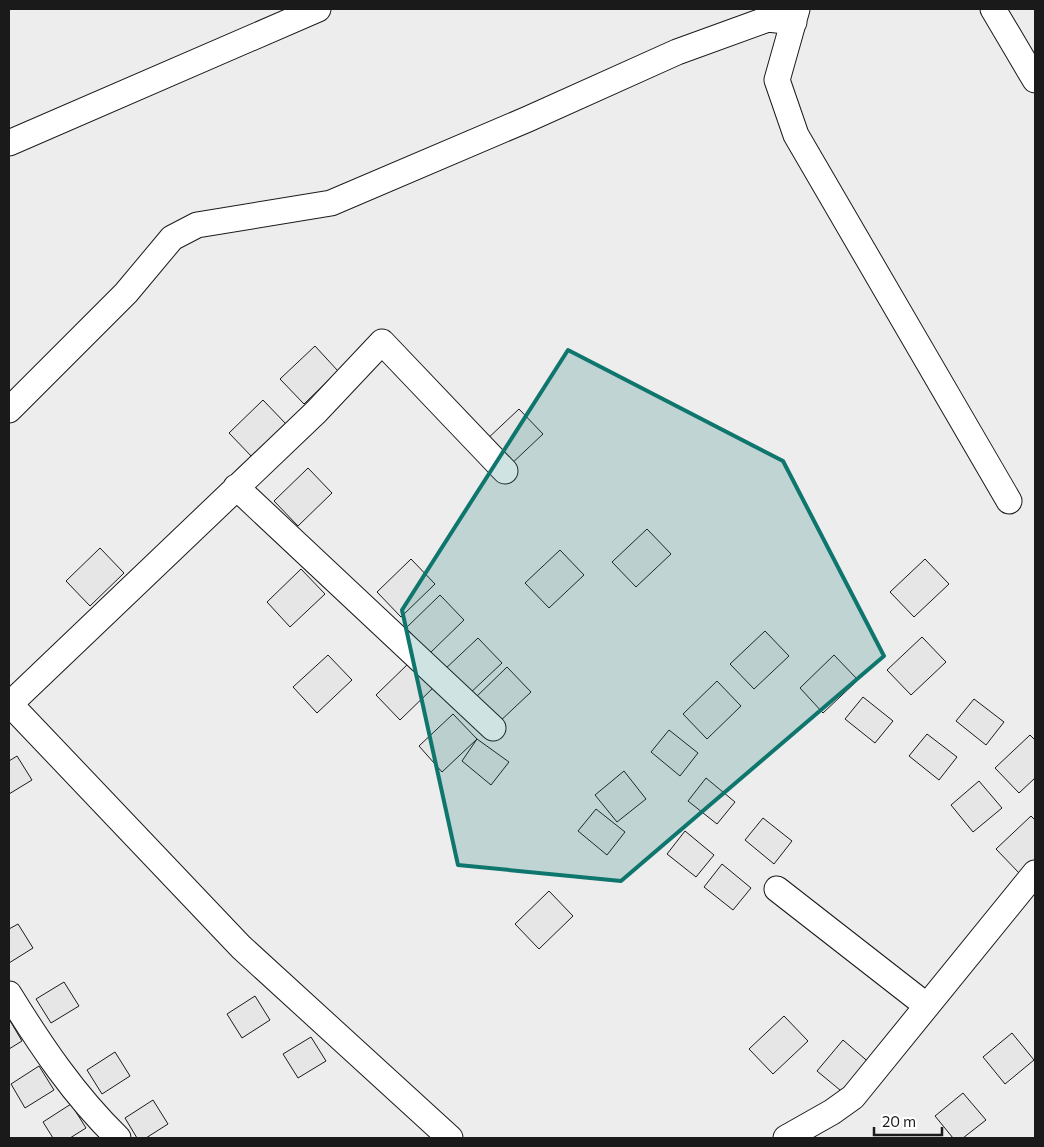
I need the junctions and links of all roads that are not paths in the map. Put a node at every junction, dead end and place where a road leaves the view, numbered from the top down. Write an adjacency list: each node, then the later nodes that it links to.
1 (318, 9): 5 (street)
2 (993, 9): 4 (street)
3 (795, 15): 6 (street); 9 (street)
4 (1035, 80)
5 (9, 143)
6 (9, 410)
7 (505, 472): 8 (street)
8 (236, 487): 10 (street); 11 (street)
9 (1009, 501)
10 (9, 704): 17 (street)
11 (493, 728)
12 (1035, 874): 15 (street)
13 (777, 889): 15 (street)
14 (9, 994): 16 (street)
15 (927, 1006): 18 (street)
16 (118, 1138)
17 (450, 1138)
18 (786, 1138)

